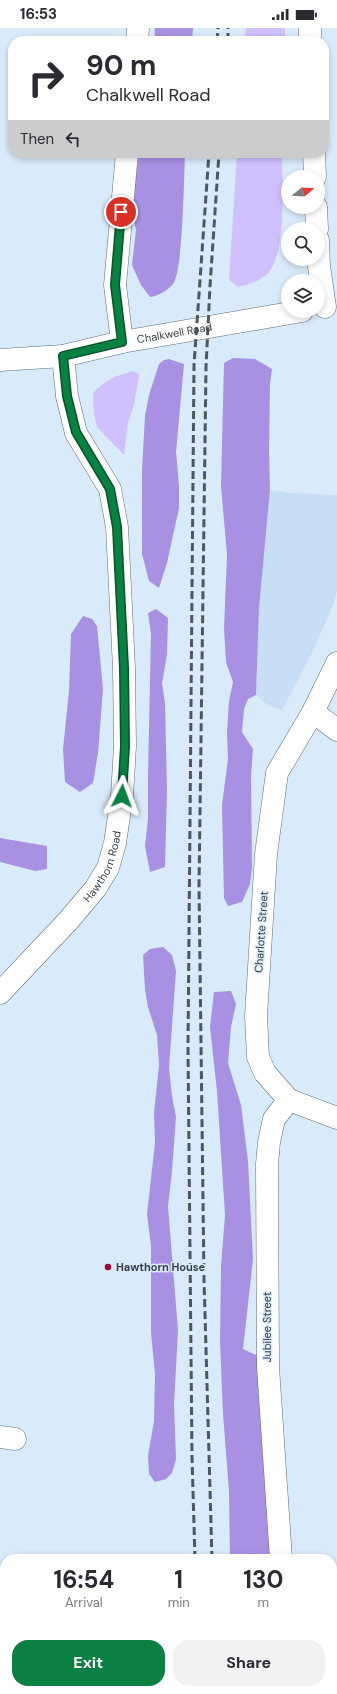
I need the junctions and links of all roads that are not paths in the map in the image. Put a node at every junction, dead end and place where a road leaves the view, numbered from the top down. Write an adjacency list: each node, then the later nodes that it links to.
1 (126, 158): 7 (street)
2 (314, 158): 3 (street)
3 (315, 170)
4 (319, 266): 5 (street)
5 (327, 306)
6 (281, 315): 7 (street, Chalkwell Road)
7 (122, 342): 8 (street, Chalkwell Road)
8 (63, 356): 9 (street, Chalkwell Road); 13 (street, Hawthorn Road)
9 (0, 360)
10 (337, 663): 11 (street, Charlotte Street)
11 (313, 712): 12 (street); 14 (street, Charlotte Street)
12 (337, 730)
13 (0, 994)
14 (289, 1100): 15 (street, Charlotte Street); 16 (street, Jubilee Street)
15 (337, 1118)
16 (281, 1554)

